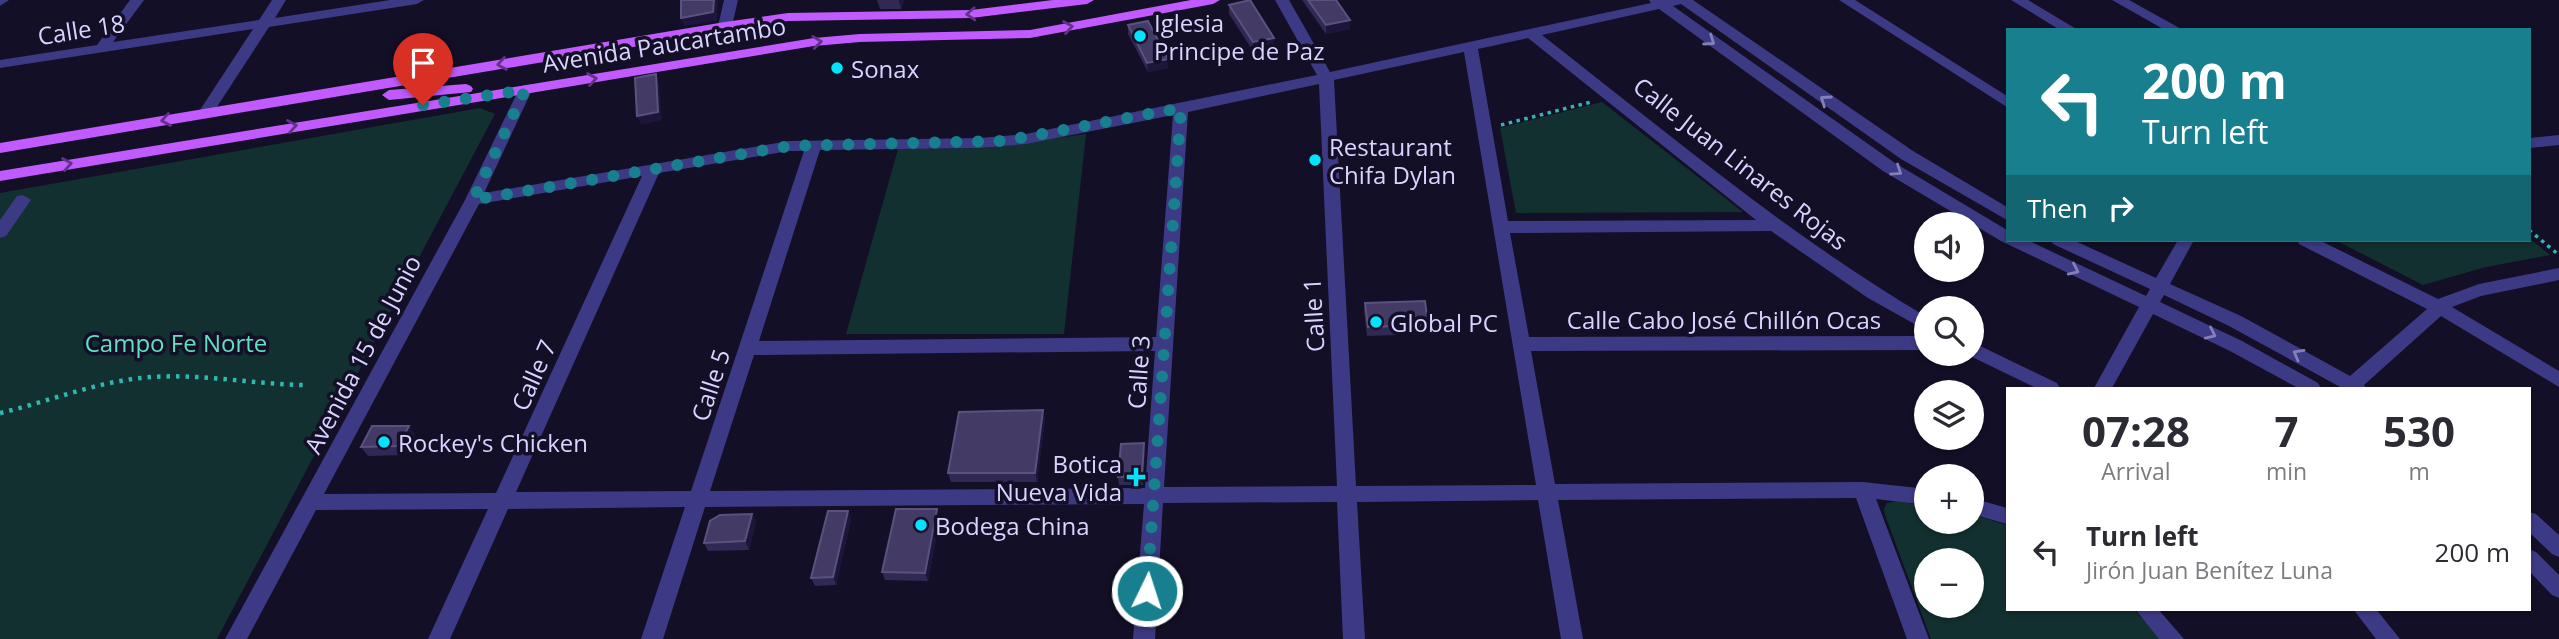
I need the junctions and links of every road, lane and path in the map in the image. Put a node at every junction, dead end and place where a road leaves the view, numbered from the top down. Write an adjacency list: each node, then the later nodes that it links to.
1 (137, 0): 19 (street)
2 (279, 0): 13 (street)
3 (417, 0): 13 (street, Calle 18)
4 (731, 0): 14 (street)
5 (1087, 0): 14 (main road, Avenida Paucartambo, one-way to 14)
6 (1213, 0): 22 (main road, Avenida Paucartambo, one-way to 6)
7 (1282, 0): 21 (street, Calle 1)
8 (1683, 0): 12 (street); 37 (street, one-way to 8)
9 (1846, 0): 24 (street)
10 (2018, 0): 15 (street)
11 (2119, 0): 16 (street)
12 (1658, 2): 17 (street); 42 (street, one-way to 42)
13 (264, 24): 19 (street, Calle 18); 27 (street)
14 (725, 26): 25 (main road, Avenida Paucartambo, one-way to 25)
15 (2067, 28)
16 (2172, 28)
17 (1531, 33): 18 (street); 23 (street, Calle Juan Linares Rojas)
18 (1470, 46): 21 (street); 28 (street)
19 (101, 49): 20 (street, Calle 18)
20 (0, 64)
21 (1326, 77): 26 (street); 67 (street, Calle 1)
22 (525, 90): 25 (main road); 34 (main road, Avenida Paucartambo, one-way to 22); 36 (street, Avenida 15 de Junio)
23 (1612, 96): 28 (path); 38 (street, Calle Juan Linares Rojas)
24 (2006, 102)
25 (257, 106): 27 (main road, Avenida Paucartambo)
26 (1181, 108): 31 (street); 54 (street, Calle 3)
27 (206, 113): 32 (main road, Avenida Paucartambo, one-way to 32)
28 (1483, 129): 39 (street)
29 (2559, 140): 30 (street)
30 (2531, 143)
31 (814, 145): 33 (street); 56 (street, Calle 5)
32 (0, 148)
33 (653, 169): 36 (street); 71 (street, Calle 7)
34 (0, 176)
35 (23, 200): 40 (street)
36 (473, 200): 72 (street, Avenida 15 de Junio)
37 (2006, 214)
38 (1773, 225): 39 (street); 52 (street, Calle Juan Linares Rojas)
39 (1500, 227): 55 (street)
40 (0, 232)
41 (2531, 232): 47 (path)
42 (2006, 236)
43 (2017, 242): 50 (street, one-way to 50)
44 (2063, 242): 49 (street)
45 (2185, 242): 49 (street)
46 (2309, 242): 51 (street)
47 (2559, 255)
48 (2559, 274): 51 (street)
49 (2160, 286): 50 (street); 63 (street, one-way to 49)
50 (2149, 305): 61 (street); 62 (street, one-way to 62)
51 (2439, 307): 58 (street); 63 (street)
52 (1914, 317)
53 (1914, 343): 55 (street, Calle Cabo José Chillón Ocas)
54 (1164, 344): 56 (street); 68 (street, Calle 3)
55 (1521, 344): 66 (street)
56 (748, 348): 70 (street, Calle 5)
57 (1984, 355): 60 (street)
58 (2559, 380)
59 (303, 385): 64 (path)
60 (2049, 387)
61 (2104, 387)
62 (2310, 387)
63 (2354, 387)
64 (0, 413)
65 (1863, 490): 66 (street); 69 (street); 87 (street)
66 (1547, 493): 67 (street); 86 (street)
67 (1346, 494): 68 (street); 85 (street, Calle 1)
68 (1154, 496): 70 (street); 84 (street, Calle 3)
69 (1914, 496)
70 (698, 499): 71 (street); 83 (street, Calle 5)
71 (503, 500): 72 (street); 82 (street, Calle 7)
72 (310, 502): 81 (street, Avenida 15 de Junio)
73 (1984, 509): 74 (street)
74 (2006, 516)
75 (2531, 522): 76 (street)
76 (2559, 548)
77 (2531, 560): 78 (street)
78 (2559, 589)
79 (2147, 611): 88 (street)
80 (2365, 611): 89 (street)
81 (236, 639)
82 (439, 639)
83 (652, 639)
84 (1144, 639)
85 (1354, 639)
86 (1572, 639)
87 (1917, 639)
88 (2173, 639)
89 (2389, 639)

